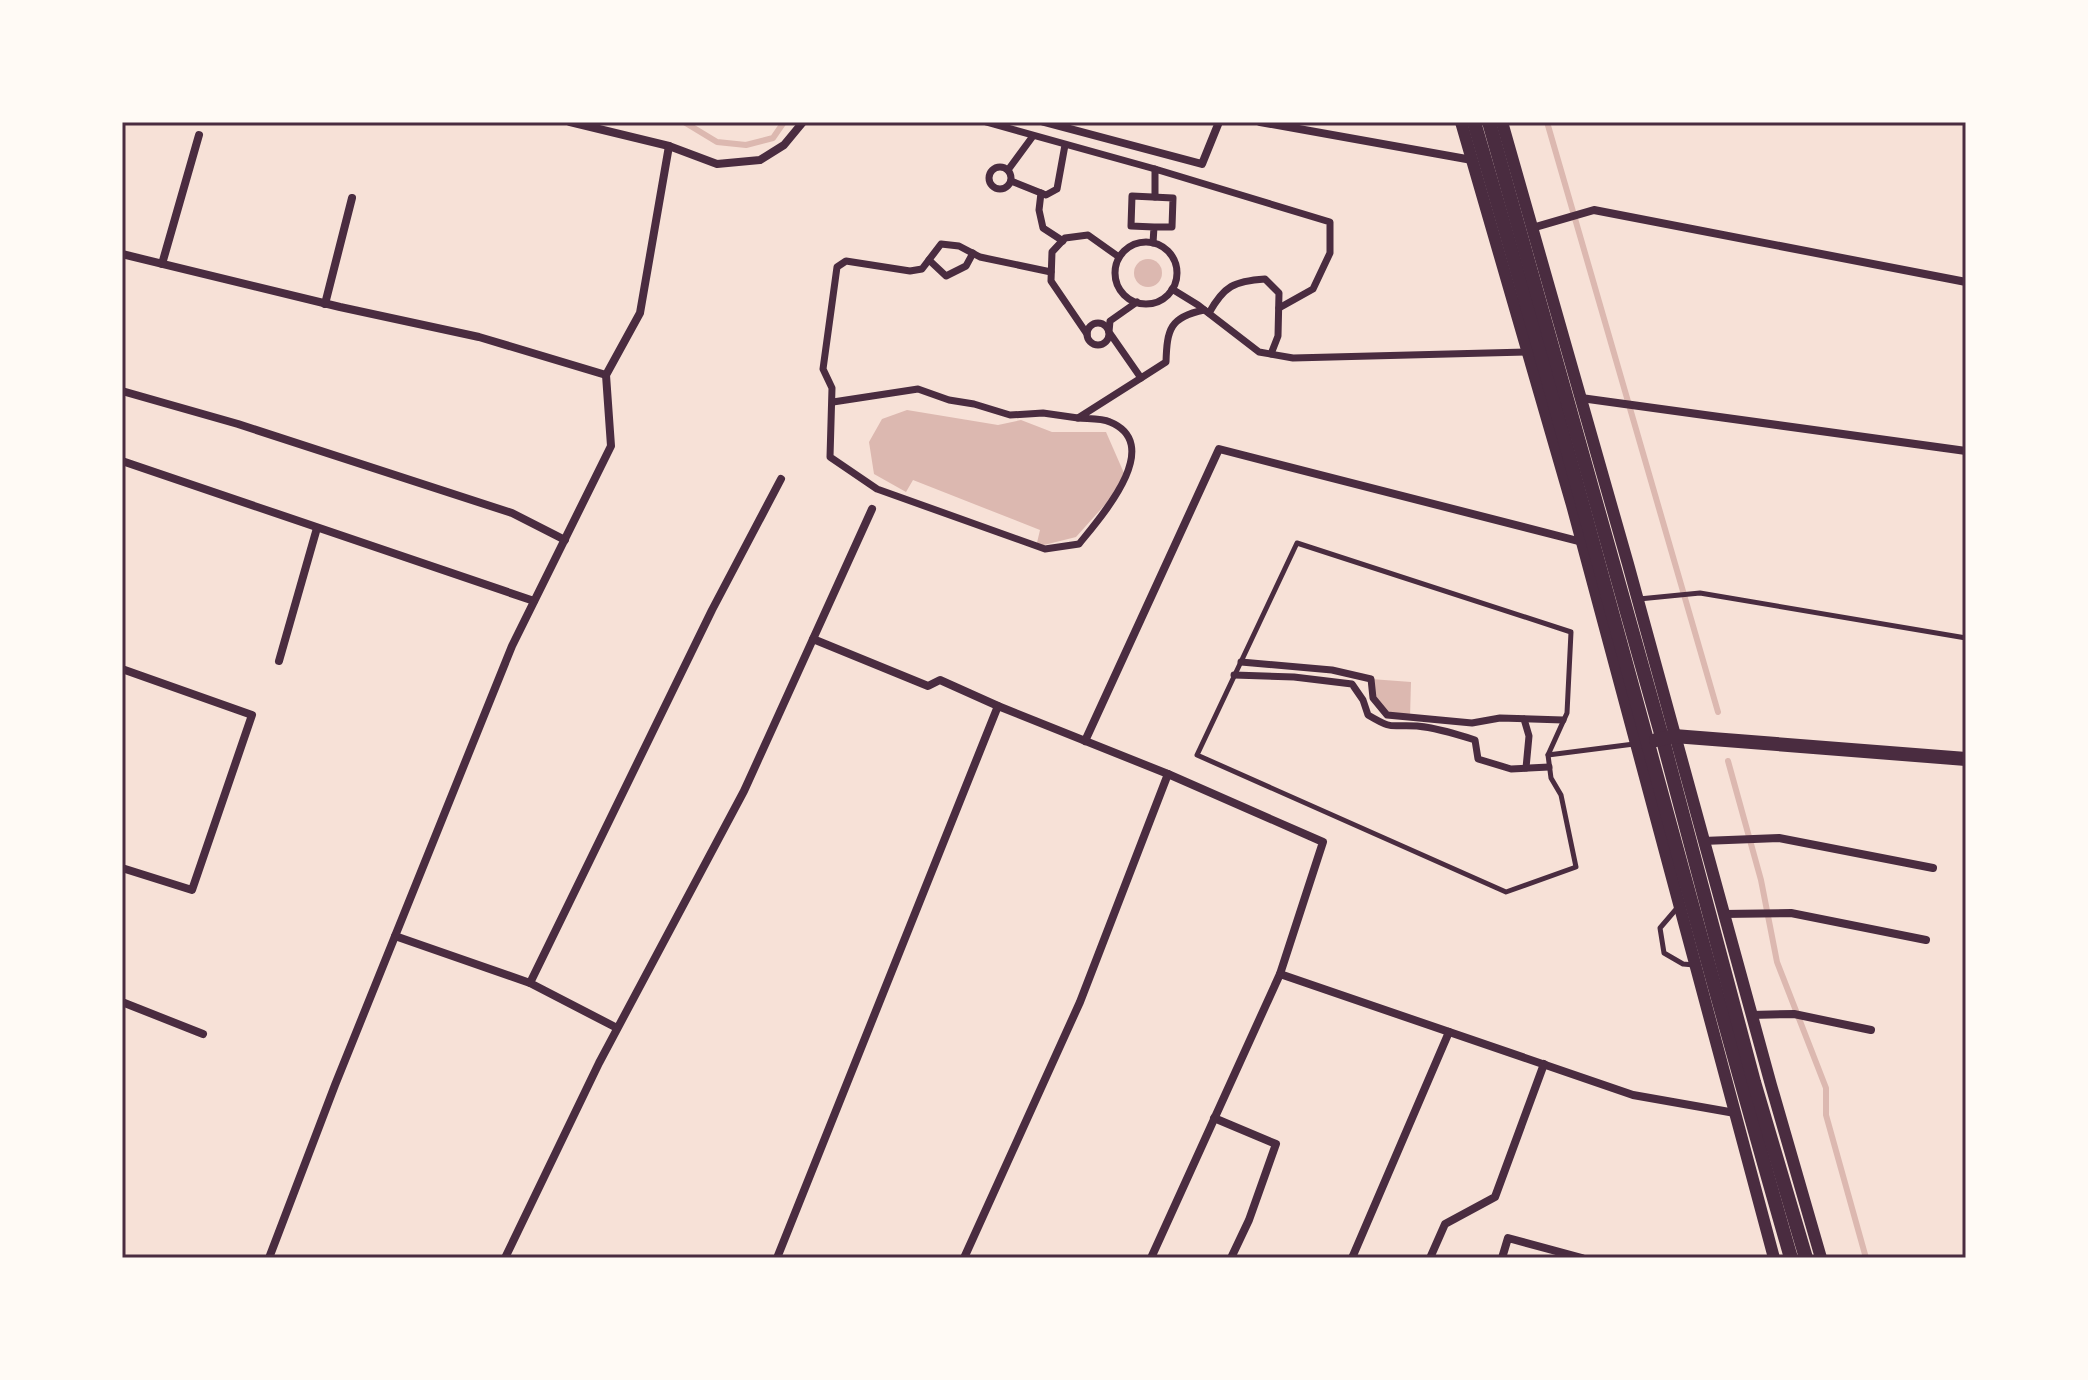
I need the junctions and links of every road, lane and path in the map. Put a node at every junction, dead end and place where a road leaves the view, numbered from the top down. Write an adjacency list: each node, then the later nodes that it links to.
1 (570, 122): 14 (street)
2 (803, 122): 14 (street)
3 (986, 122): 12 (street)
4 (1044, 122): 5 (street)
5 (1219, 122)
6 (1260, 122): 15 (street)
7 (1461, 122): 15 (street)
8 (1474, 122): 106 (main road)
9 (1489, 122): 107 (main road)
10 (1502, 122): 23 (street)
11 (199, 135): 30 (street)
12 (1033, 136): 13 (street); 17 (street)
13 (1065, 145): 16 (street); 19 (street)
14 (669, 146): 44 (street)
15 (1472, 160): 42 (street)
16 (1155, 169): 20 (street); 36 (street)
17 (1008, 170): 18 (street); 18 (street)
18 (1011, 181): 19 (street)
19 (1041, 193): 24 (street)
20 (1155, 197): 22 (street); 22 (street)
21 (352, 198): 35 (street)
22 (1154, 227): 25 (street)
23 (1532, 228): 32 (street); 47 (street)
24 (1063, 241): 28 (street); 31 (street)
25 (1153, 243): 28 (street); 33 (street)
26 (973, 253): 29 (street); 29 (street); 31 (street)
27 (122, 254): 30 (street)
28 (1119, 257): 34 (street)
29 (929, 260): 48 (street)
30 (162, 264): 35 (street)
31 (1051, 272): 41 (street)
32 (1966, 282)
33 (1172, 289): 34 (street); 37 (street)
34 (1137, 302): 38 (street)
35 (325, 304): 44 (street)
36 (1279, 308): 37 (street); 43 (street)
37 (1206, 311): 43 (street); 45 (street)
38 (1110, 321): 39 (street); 40 (street)
39 (1099, 323): 40 (street); 41 (street)
40 (1109, 332): 41 (street); 45 (street)
41 (1087, 334)
42 (1528, 352): 43 (street); 56 (street)
43 (1271, 354)
44 (606, 375): 55 (street)
45 (1141, 378): 49 (street)
46 (122, 391): 55 (street)
47 (1581, 398): 50 (street); 57 (street)
48 (833, 402): 49 (street); 49 (street)
49 (1078, 418)
50 (1966, 451)
51 (122, 461): 54 (street)
52 (781, 479): 85 (street)
53 (872, 509): 60 (street)
54 (317, 528): 58 (street); 61 (street)
55 (565, 540): 58 (street)
56 (1582, 542): 69 (street); 70 (street)
57 (1638, 599): 59 (lane); 68 (street)
58 (534, 601): 81 (street)
59 (1966, 638)
60 (813, 639): 65 (street); 88 (street)
61 (279, 661)
62 (1241, 662): 64 (lane); 66 (street); 67 (lane)
63 (122, 669): 77 (street)
64 (1234, 675): 73 (lane); 74 (street)
65 (998, 706): 69 (street); 97 (street)
66 (1524, 719): 67 (street); 74 (street)
67 (1563, 720): 71 (lane)
68 (1674, 736): 70 (main road); 72 (main road); 76 (street)
69 (1085, 741): 75 (street)
70 (1636, 744): 71 (lane); 79 (street)
71 (1548, 755): 73 (lane)
72 (1966, 759)
73 (1549, 767): 74 (street)
74 (1526, 768)
75 (1168, 774): 84 (street); 98 (street)
76 (1703, 841): 78 (street); 80 (street)
77 (122, 868)
78 (1933, 868)
79 (1680, 906): 83 (street); 83 (lane)
80 (1723, 914): 82 (street); 87 (street)
81 (395, 936): 85 (street); 95 (street)
82 (1926, 940)
83 (1695, 965): 93 (street)
84 (1280, 974): 90 (street); 94 (street)
85 (530, 983): 88 (street)
86 (122, 1002): 91 (street)
87 (1751, 1015): 89 (street); 108 (street)
88 (617, 1028): 96 (street)
89 (1871, 1030)
90 (1449, 1032): 92 (street); 101 (street)
91 (203, 1034)
92 (1544, 1064): 93 (street); 102 (street)
93 (1735, 1113): 105 (street)
94 (1214, 1118): 99 (street); 100 (street)
95 (269, 1258)
96 (505, 1258)
97 (777, 1258)
98 (964, 1258)
99 (1151, 1258)
100 (1231, 1258)
101 (1352, 1258)
102 (1430, 1258)
103 (1502, 1258): 104 (street)
104 (1582, 1258)
105 (1774, 1258)
106 (1791, 1258)
107 (1806, 1258)
108 (1821, 1258)

